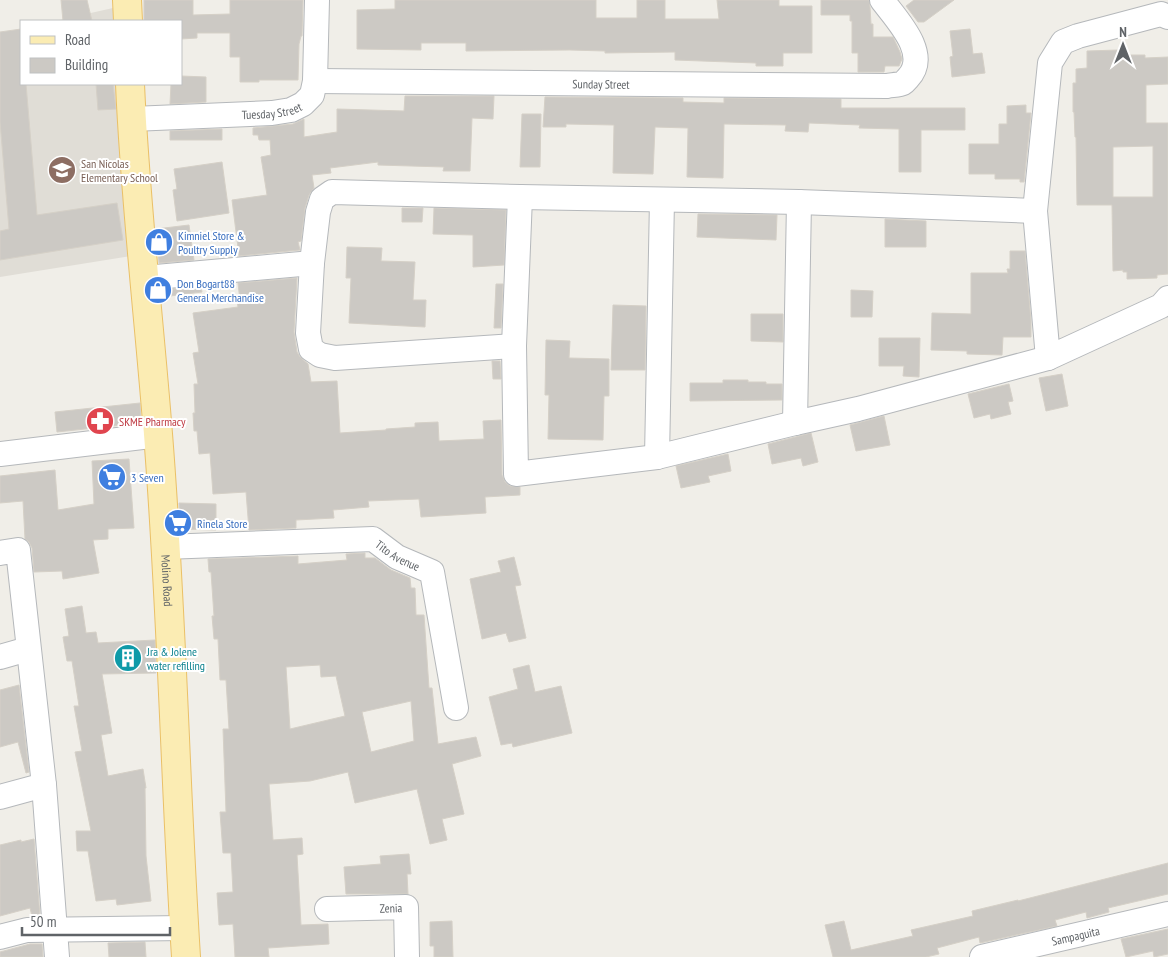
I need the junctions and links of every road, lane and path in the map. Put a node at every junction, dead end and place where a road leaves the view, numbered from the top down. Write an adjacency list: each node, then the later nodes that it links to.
1 (127, 0): 5 (main road)
2 (317, 0): 6 (street, Tuesday Street)
3 (882, 0): 6 (street, Sunday Street)
4 (1168, 17): 12 (street)
5 (128, 20)
6 (316, 81): 8 (street, Tuesday Street)
7 (130, 85): 8 (main road, Molino Road)
8 (132, 119): 14 (main road, Molino Road)
9 (520, 198): 10 (street); 13 (street); 16 (street)
10 (662, 200): 11 (street); 21 (street)
11 (799, 202): 12 (street); 18 (street)
12 (1035, 211): 17 (street)
13 (312, 263): 14 (street); 16 (street)
14 (145, 278): 19 (main road, Molino Road)
15 (1168, 298): 17 (street)
16 (514, 346): 21 (street)
17 (1048, 358): 18 (street)
18 (795, 423): 21 (street)
19 (159, 435): 20 (street); 22 (main road, Molino Road)
20 (0, 454)
21 (658, 457)
22 (165, 547): 26 (street, Tito Avenue); 31 (main road, Molino Road)
23 (0, 553): 24 (street)
24 (28, 649): 25 (street); 27 (street)
25 (0, 657)
26 (456, 708)
27 (44, 785): 28 (street); 32 (street)
28 (0, 797)
29 (327, 909): 36 (street, Zenia)
30 (1168, 914): 37 (street, Sampaguita)
31 (184, 928): 32 (street); 35 (main road, Molino Road)
32 (55, 929): 33 (street); 34 (street)
33 (0, 937)
34 (57, 957)
35 (186, 957)
36 (407, 957)
37 (982, 957)

